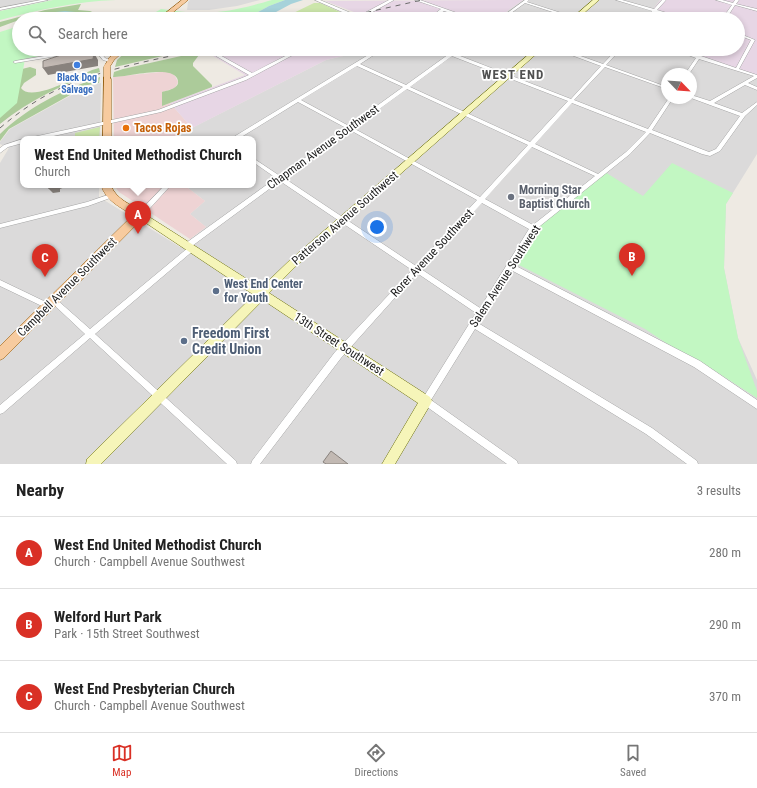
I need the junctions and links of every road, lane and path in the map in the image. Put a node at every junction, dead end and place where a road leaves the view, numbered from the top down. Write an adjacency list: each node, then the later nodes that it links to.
1 (46, 0): 11 (street)
2 (185, 0): 18 (main road)
3 (317, 0): 19 (street)
4 (392, 0): 20 (street)
5 (417, 0): 15 (street)
6 (596, 0): 25 (main road)
7 (618, 0): 17 (street)
8 (664, 0): 17 (street)
9 (718, 0): 13 (street)
10 (737, 0): 13 (street)
11 (35, 1): 14 (street)
12 (526, 1): 23 (street); 24 (street)
13 (734, 4): 16 (street); 27 (street)
14 (0, 9)
15 (444, 9): 21 (street); 22 (street)
16 (757, 10)
17 (655, 11): 26 (street)
18 (170, 12)
19 (345, 12)
20 (370, 12)
21 (440, 12)
22 (452, 12)
23 (511, 12)
24 (557, 12)
25 (583, 12)
26 (659, 12)
27 (729, 12)
28 (745, 36): 29 (street)
29 (745, 54)
30 (52, 56): 44 (street)
31 (102, 56): 45 (street)
32 (114, 56): 45 (main road)
33 (219, 56): 50 (street)
34 (289, 56): 50 (street)
35 (370, 56): 46 (street)
36 (449, 56): 55 (street, Chapman Avenue Southwest)
37 (457, 56): 51 (street)
38 (532, 56): 51 (main road, Patterson Avenue Southwest)
39 (576, 56): 47 (street)
40 (613, 56): 47 (street, Rorer Avenue Southwest)
41 (696, 56): 43 (street)
42 (744, 56): 49 (street)
43 (699, 57): 48 (street); 49 (street)
44 (15, 62)
45 (108, 64): 65 (main road, bridge)
46 (357, 64): 55 (street); 58 (street)
47 (604, 66): 54 (street); 59 (street, Rorer Avenue Southwest)
48 (691, 68)
49 (737, 69): 52 (street)
50 (253, 75): 65 (street)
51 (508, 76): 59 (street); 63 (main road, Patterson Avenue Southwest)
52 (757, 76): 53 (street)
53 (744, 83): 56 (street); 60 (street)
54 (661, 86)
55 (406, 87): 63 (street); 66 (street, Chapman Avenue Southwest)
56 (757, 88)
57 (697, 98): 60 (street)
58 (298, 100): 66 (street); 70 (street)
59 (572, 102): 67 (street); 72 (street, Rorer Avenue Southwest)
60 (710, 103): 64 (street)
61 (757, 103): 64 (street)
62 (667, 104): 67 (street, Salem Avenue Southwest)
63 (464, 114): 72 (street); 74 (main road, Patterson Avenue Southwest)
64 (743, 115): 67 (street)
65 (107, 123): 68 (street); 69 (main road)
66 (350, 128): 74 (street); 77 (street, Chapman Avenue Southwest)
67 (648, 132): 76 (street, Salem Avenue Southwest)
68 (47, 136)
69 (107, 136)
70 (239, 136)
71 (20, 142): 73 (street)
72 (531, 145): 76 (street); 81 (street, Rorer Avenue Southwest)
73 (0, 151)
74 (410, 161): 81 (street); 83 (main road, Patterson Avenue Southwest)
75 (256, 162): 77 (street)
76 (599, 176): 85 (street, Salem Avenue Southwest)
77 (280, 178): 83 (street); 86 (street, Chapman Avenue Southwest)
78 (106, 188): 80 (main road)
79 (165, 188): 82 (street, Campbell Avenue Southwest)
80 (111, 196): 82 (main road, 13th Street Southwest); 84 (street)
81 (481, 200): 85 (street); 89 (street, Rorer Avenue Southwest)
82 (140, 215): 86 (main road, 13th Street Southwest); 93 (main road, Campbell Avenue Southwest)
83 (342, 220): 87 (main road, Patterson Avenue Southwest); 89 (street)
84 (0, 226)
85 (533, 228): 88 (street, Salem Avenue Southwest)
86 (190, 246): 90 (main road, 13th Street Southwest); 96 (street, Chapman Avenue Southwest)
87 (297, 260): 90 (main road); 92 (main road, Patterson Avenue Southwest)
88 (510, 266): 94 (street, Salem Avenue Southwest); 101 (street)
89 (417, 270): 94 (street); 97 (street, Rorer Avenue Southwest)
90 (247, 283): 92 (main road, 13th Street Southwest)
91 (1, 284): 93 (street)
92 (263, 294): 97 (main road, 13th Street Southwest); 99 (main road, Patterson Avenue Southwest)
93 (51, 303): 96 (street); 98 (main road, Campbell Avenue Southwest)
94 (480, 312): 95 (street, Salem Avenue Southwest)
95 (473, 324): 100 (street, Salem Avenue Southwest); 108 (street)
96 (89, 334): 99 (street); 102 (street, Chapman Avenue Southwest)
97 (344, 348): 100 (main road, 13th Street Southwest); 105 (street, Rorer Avenue Southwest)
98 (0, 354)
99 (159, 398): 103 (main road, Patterson Avenue Southwest); 104 (street)
100 (426, 401): 106 (main road, Salem Avenue Southwest); 107 (street, 13th Street Southwest)
101 (757, 406)
102 (0, 410)
103 (92, 464)
104 (234, 464)
105 (255, 464)
106 (388, 464)
107 (514, 464)
108 (694, 464)

